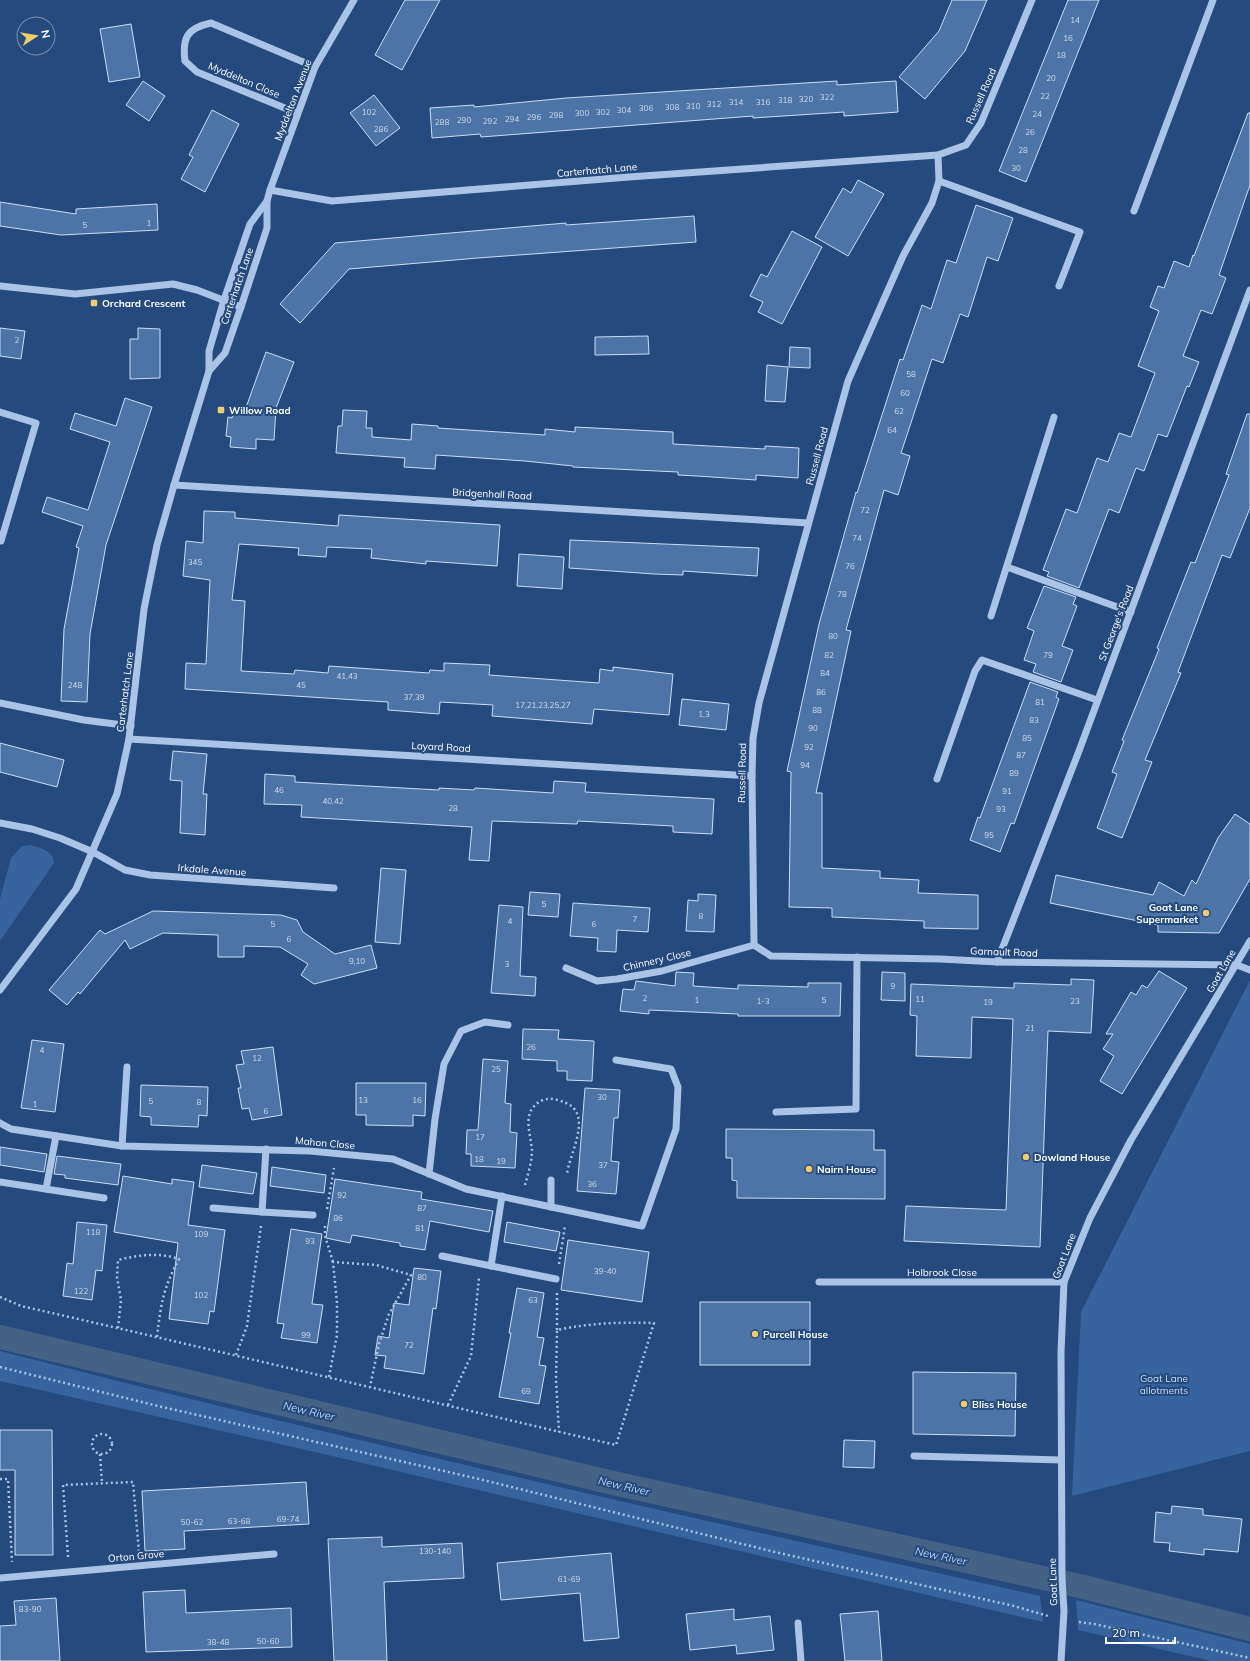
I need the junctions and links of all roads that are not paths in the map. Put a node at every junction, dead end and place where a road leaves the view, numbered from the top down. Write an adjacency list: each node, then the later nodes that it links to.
1 (354, 0): 4 (street, Myddelton Avenue)
2 (1032, 0): 6 (street, Russell Road)
3 (1213, 0): 10 (street)
4 (315, 67): 5 (street, Myddelton Avenue); 5 (street, Myddelton Close)
5 (296, 113): 8 (street, Myddelton Avenue)
6 (938, 155): 7 (street, Russell Road); 8 (street, Carterhatch Lane)
7 (940, 181): 12 (street); 20 (street, Russell Road)
8 (270, 190): 9 (street, Carterhatch Lane)
9 (267, 201): 14 (street, Carterhatch Lane); 15 (street, Carterhatch Lane)
10 (1134, 211)
11 (0, 286): 14 (street)
12 (1059, 286)
13 (1250, 290): 23 (street, St George's Road)
14 (224, 300): 15 (street); 16 (street, Carterhatch Lane)
15 (241, 307): 16 (street, Carterhatch Lane)
16 (209, 371): 19 (street, Carterhatch Lane)
17 (0, 412): 21 (street)
18 (1054, 417): 22 (street)
19 (174, 485): 20 (street, Bridgenhall Road); 27 (street, Carterhatch Lane)
20 (808, 523): 29 (street, Russell Road)
21 (1, 541)
22 (1006, 567): 23 (street); 24 (street)
23 (1131, 612): 25 (street, St George's Road)
24 (991, 616)
25 (1097, 700): 30 (street); 37 (street, St George's Road)
26 (0, 703): 27 (street)
27 (131, 726): 28 (street, Carterhatch Lane)
28 (129, 739): 29 (street, Layard Road); 32 (street, Carterhatch Lane)
29 (752, 776): 35 (street, Russell Road)
30 (937, 780)
31 (0, 823): 32 (street, Irkdale Avenue)
32 (93, 852): 33 (street, Irkdale Avenue); 41 (street, Carterhatch Lane)
33 (334, 888)
34 (1250, 941): 38 (street, Goat Lane)
35 (754, 945): 36 (street, Garnault Road); 39 (street, Chinnery Close)
36 (858, 957): 37 (street, Garnault Road); 45 (street)
37 (997, 962): 38 (street, Garnault Road)
38 (1237, 965): 40 (street); 64 (street, Goat Lane)
39 (566, 968)
40 (1250, 970)
41 (0, 990)
42 (508, 1024): 50 (street)
43 (616, 1060): 56 (street, Mahon Close)
44 (127, 1067): 48 (street)
45 (776, 1112)
46 (0, 1123): 47 (street, Mahon Close)
47 (56, 1136): 48 (street, Mahon Close); 53 (street)
48 (122, 1146): 49 (street, Mahon Close)
49 (266, 1149): 50 (street, Mahon Close); 58 (street)
50 (430, 1174): 54 (street, Mahon Close)
51 (551, 1180): 56 (street)
52 (0, 1182): 53 (street)
53 (46, 1189): 55 (street)
54 (502, 1196): 56 (street, Mahon Close); 61 (street)
55 (104, 1198)
56 (551, 1207)
57 (213, 1208): 58 (street)
58 (262, 1212): 59 (street)
59 (313, 1215)
60 (442, 1256): 61 (street)
61 (491, 1266): 62 (street)
62 (556, 1279)
63 (819, 1282): 64 (street, Holbrook Close)
64 (1064, 1282): 66 (street, Goat Lane)
65 (914, 1456): 66 (street)
66 (1061, 1460): 71 (street, Goat Lane)
67 (274, 1554): 68 (street, Orton Grove)
68 (0, 1578)
69 (798, 1623): 70 (street)
70 (801, 1661)
71 (1061, 1661)

